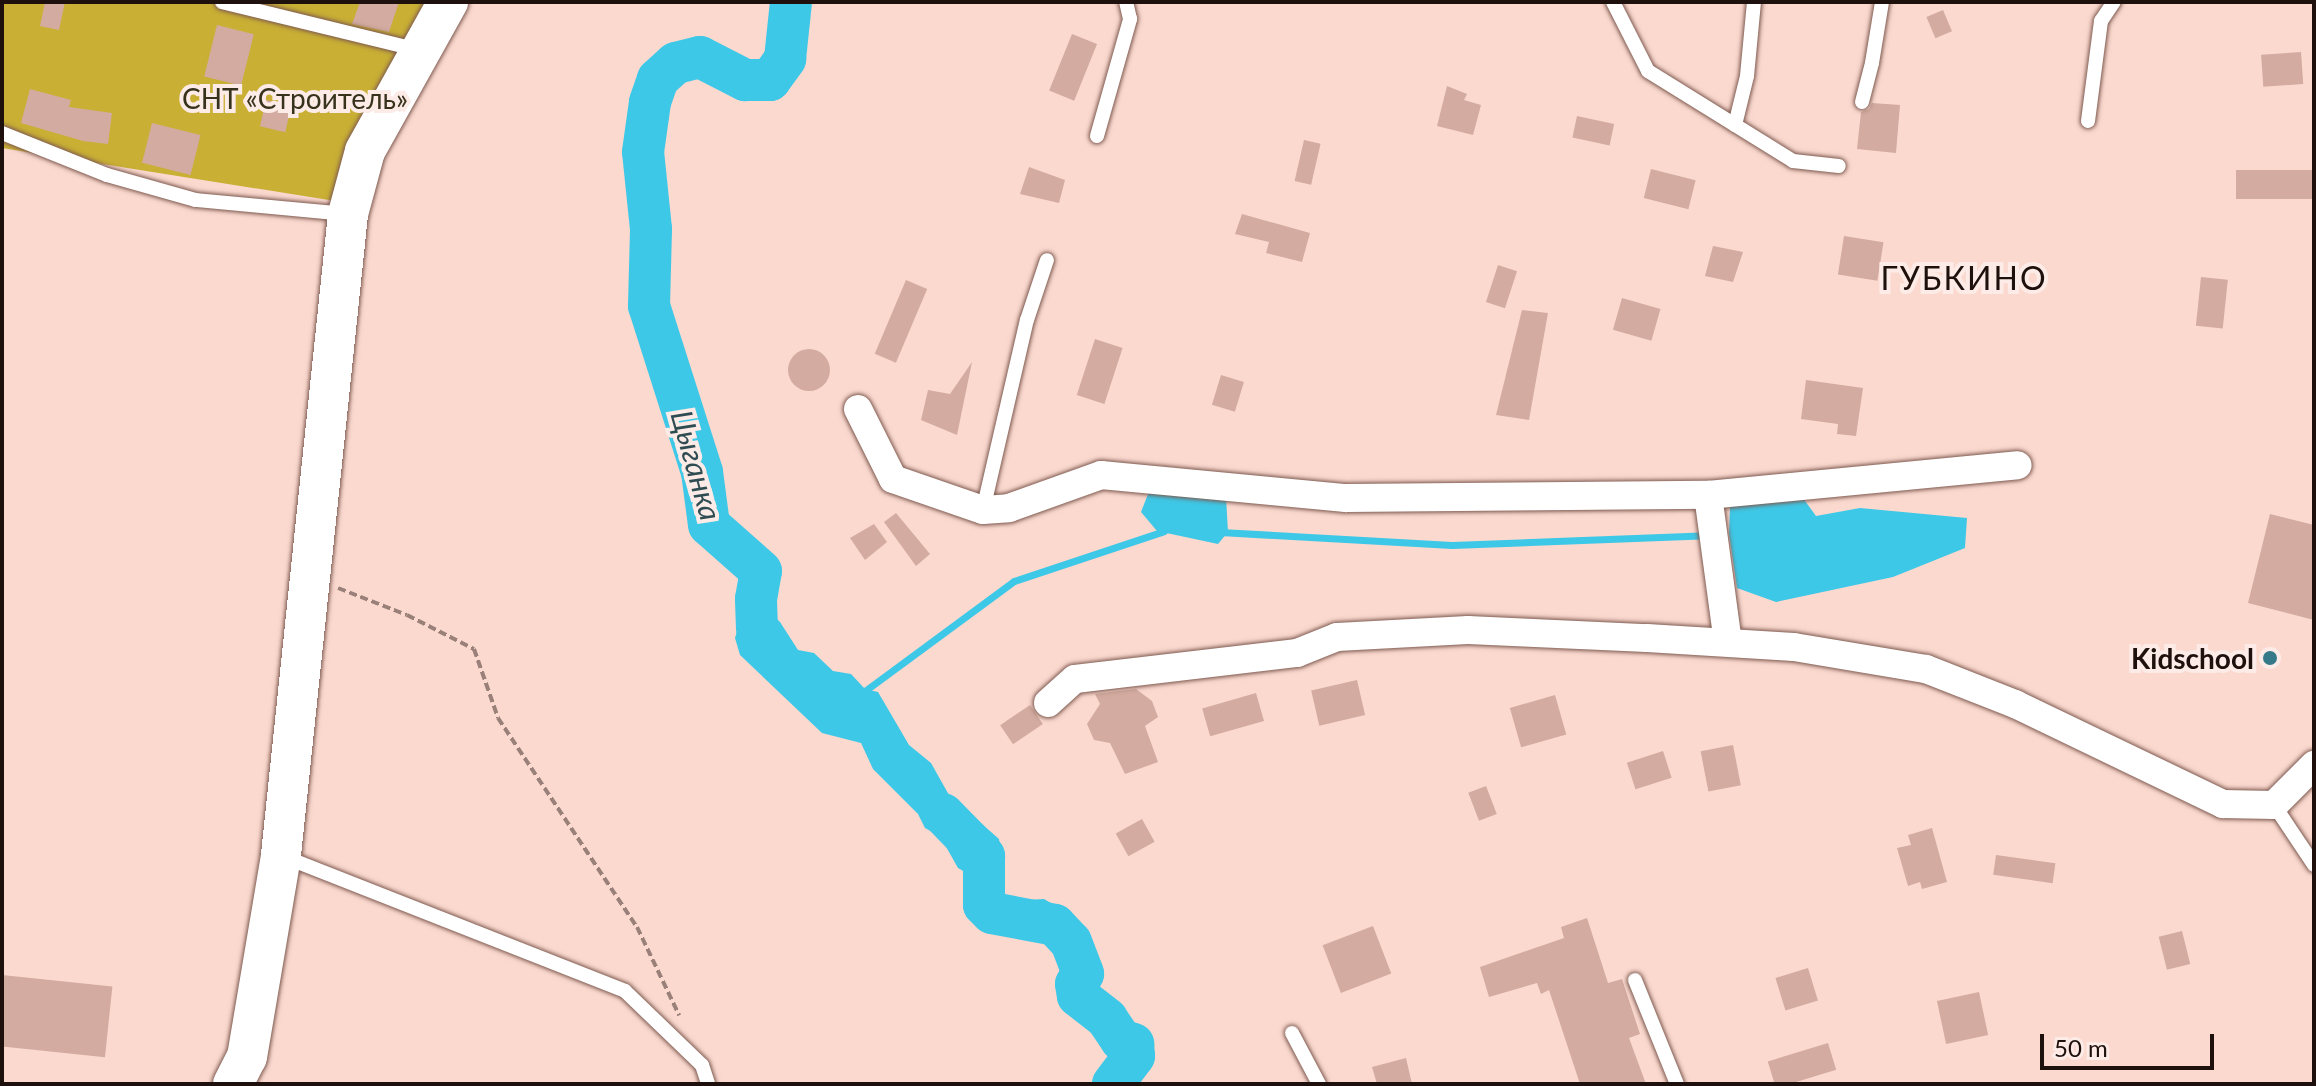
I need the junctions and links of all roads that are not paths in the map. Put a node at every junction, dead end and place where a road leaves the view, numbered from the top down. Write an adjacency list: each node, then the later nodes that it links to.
1 (222, 2): 8 (lane)
2 (448, 2): 8 (street)
3 (1126, 2): 13 (lane)
4 (1613, 2): 11 (lane)
5 (1754, 2): 11 (lane)
6 (1882, 2): 9 (lane)
7 (2114, 2): 10 (lane)
8 (419, 50): 15 (street)
9 (1862, 102)
10 (2088, 121)
11 (1735, 125): 14 (lane)
12 (2, 133): 15 (lane)
13 (1097, 136)
14 (1839, 166)
15 (348, 214): 25 (street)
16 (1047, 260): 20 (lane)
17 (858, 409): 20 (street)
18 (2018, 465): 19 (street)
19 (1708, 495): 20 (street); 21 (street)
20 (983, 510)
21 (1728, 642): 22 (street); 24 (street)
22 (1048, 703)
23 (2314, 765): 24 (street)
24 (2274, 805): 26 (lane)
25 (281, 855): 29 (street); 30 (lane)
26 (2314, 865)
27 (1635, 980): 32 (lane)
28 (1292, 1033): 31 (lane)
29 (233, 1084)
30 (708, 1084)
31 (1319, 1084)
32 (1677, 1084)

